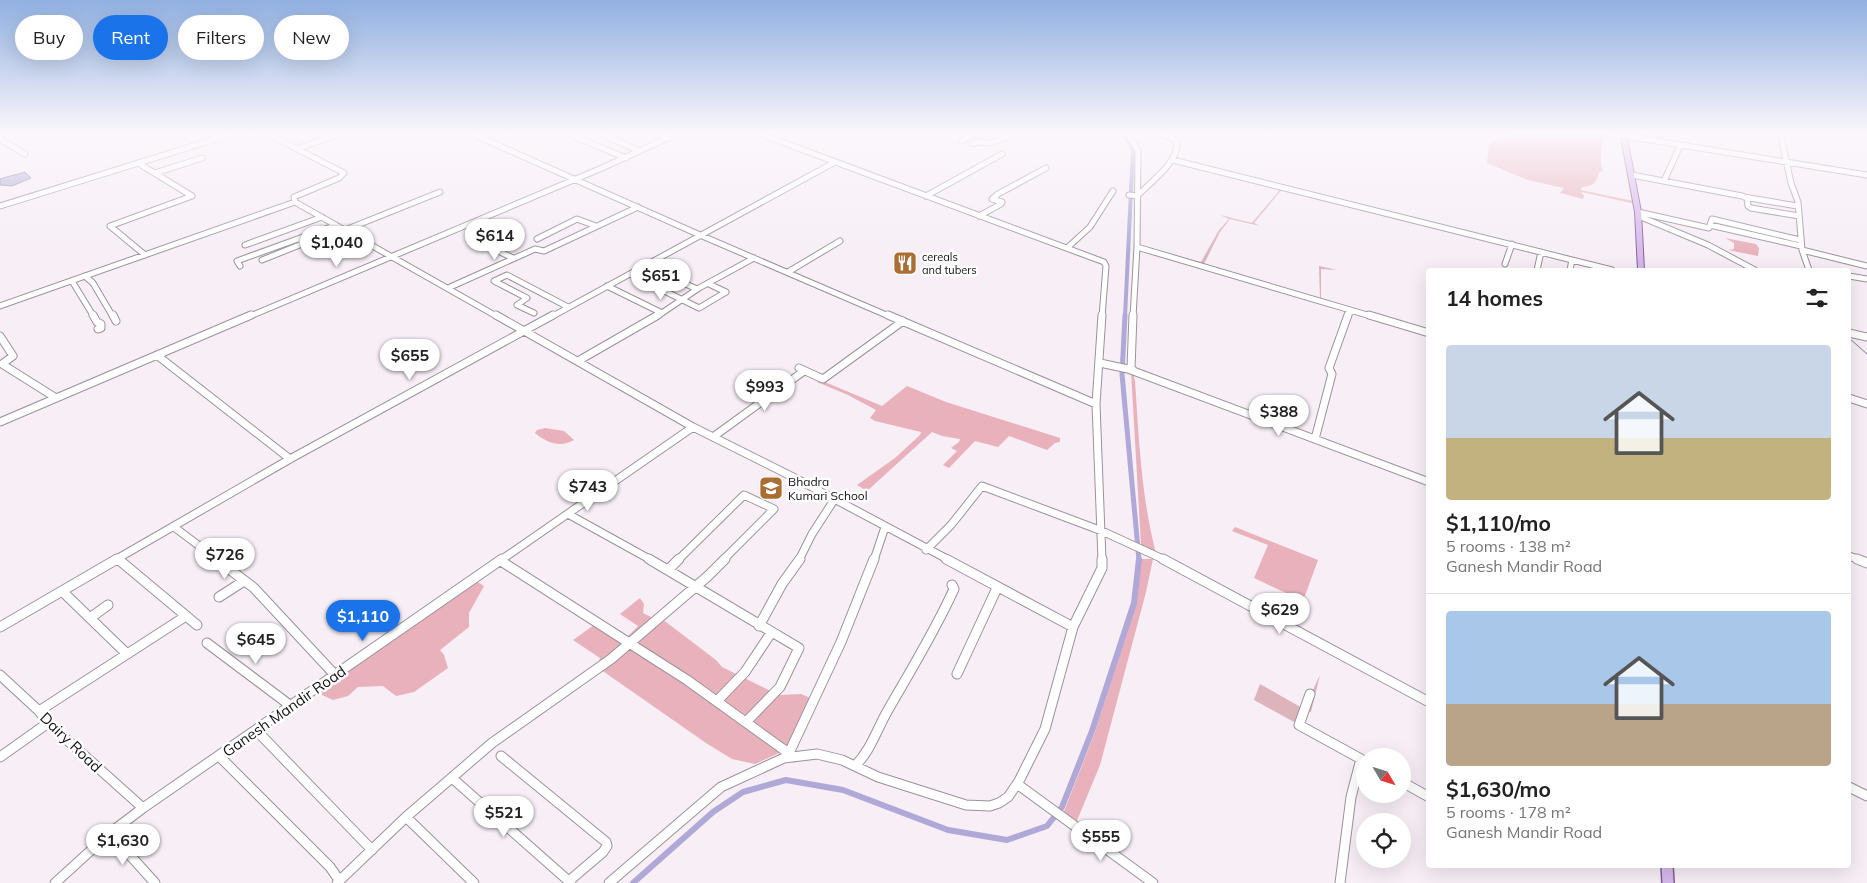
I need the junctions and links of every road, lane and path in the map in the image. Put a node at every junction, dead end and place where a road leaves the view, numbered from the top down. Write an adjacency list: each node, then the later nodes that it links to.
1 (105, 173): 27 (street)
2 (155, 173): 50 (street)
3 (344, 173): 26 (street)
4 (560, 173): 17 (street)
5 (588, 173): 17 (street)
6 (814, 173): 39 (street)
7 (865, 173): 23 (street)
8 (967, 173): 23 (street)
9 (1036, 173): 33 (street)
10 (1138, 173): 24 (street)
11 (1160, 173): 24 (street)
12 (1226, 173): 43 (street)
13 (1668, 173): 18 (street)
14 (1789, 173): 28 (street)
15 (1632, 175): 18 (street); 31 (main road)
16 (1865, 175): 19 (street)
17 (573, 179): 29 (street); 51 (street)
18 (1664, 181): 25 (street)
19 (1867, 184)
20 (1113, 191): 48 (street)
21 (440, 192): 38 (street)
22 (1129, 195): 24 (street)
23 (926, 196): 33 (street)
24 (1137, 196): 47 (street)
25 (1744, 197): 28 (street); 30 (street)
26 (295, 202): 35 (street); 50 (street)
27 (0, 206)
28 (1797, 206): 34 (street)
29 (638, 207): 37 (street); 39 (street)
30 (1751, 208): 32 (street); 34 (street)
31 (1638, 214): 46 (street); 63 (main road); 64 (street)
32 (1751, 215)
33 (979, 216): 48 (street)
34 (1799, 216): 46 (street)
35 (322, 218): 36 (street); 44 (street)
36 (336, 225): 38 (street); 40 (street)
37 (596, 226): 41 (street); 52 (street)
38 (345, 230): 51 (street)
39 (700, 235): 53 (street); 58 (street)
40 (300, 238): 54 (street); 57 (street)
41 (537, 239)
42 (840, 241): 66 (street)
43 (1512, 244): 49 (street); 56 (street)
44 (245, 245)
45 (486, 245): 52 (street)
46 (1801, 246): 59 (street); 65 (street)
47 (1137, 247): 79 (street); 93 (street)
48 (1067, 248): 92 (street)
49 (1542, 252): 55 (street); 60 (street)
50 (145, 255): 68 (street)
51 (393, 256): 74 (street); 90 (street)
52 (513, 258): 74 (street)
53 (754, 258): 66 (street); 72 (street)
54 (262, 260)
55 (1572, 260): 61 (street); 62 (street)
56 (1506, 264)
57 (240, 266)
58 (645, 266): 67 (street); 75 (street)
59 (1867, 266)
60 (1537, 268)
61 (1570, 268)
62 (1600, 268)
63 (1641, 268)
64 (1751, 268)
65 (1808, 268)
66 (788, 272): 82 (street)
67 (630, 274): 73 (street); 76 (street)
68 (85, 276): 71 (street); 83 (street)
69 (1851, 276): 70 (street)
70 (1867, 279)
71 (72, 281): 77 (street); 84 (street)
72 (709, 284): 75 (street); 76 (street)
73 (607, 286): 78 (street); 80 (street)
74 (448, 288): 85 (street)
75 (697, 289): 76 (street)
76 (680, 300): 80 (street)
77 (0, 306)
78 (568, 308): 81 (street); 85 (street)
79 (1350, 310): 86 (street); 101 (street)
80 (662, 312): 91 (street)
81 (534, 313)
82 (904, 321): 96 (street); 100 (street)
83 (116, 322)
84 (98, 329)
85 (524, 332): 91 (street); 102 (street)
86 (1426, 332)
87 (1851, 333): 89 (street)
88 (0, 336): 94 (street)
89 (1867, 336)
90 (158, 356): 94 (street); 102 (street)
91 (578, 361): 99 (street)
92 (1100, 363): 93 (street); 96 (street)
93 (1131, 370): 101 (street)
94 (56, 398): 98 (street)
95 (1851, 399): 97 (street)
96 (1096, 404): 108 (street)
97 (1867, 404)
98 (0, 422)
99 (694, 427): 100 (street); 105 (street, Ganesh Mandir Road)
100 (712, 437): 104 (street)
101 (1315, 439): 103 (street)
102 (290, 459): 106 (street)
103 (1426, 481)
104 (834, 500): 107 (street); 125 (street)
105 (568, 514): 112 (street, Ganesh Mandir Road); 114 (street)
106 (174, 527): 111 (street); 115 (street)
107 (885, 527): 109 (street); 143 (street)
108 (1102, 531): 109 (street); 127 (street); 136 (street)
109 (926, 550): 118 (street)
110 (1851, 557): 113 (street)
111 (118, 559): 119 (street); 122 (street)
112 (501, 561): 129 (street); 134 (street, Ganesh Mandir Road)
113 (1867, 563)
114 (668, 570): 117 (street); 117 (street)
115 (244, 581): 120 (street); 134 (street)
116 (952, 585): 148 (street)
117 (696, 586): 125 (street); 129 (street)
118 (997, 588): 127 (street); 133 (street)
119 (62, 591): 123 (street); 126 (street)
120 (219, 597)
121 (108, 605): 123 (street)
122 (186, 616): 124 (street); 131 (street)
123 (90, 618): 131 (street)
124 (197, 626)
125 (759, 626): 128 (street)
126 (0, 627)
127 (1073, 627): 151 (street)
128 (771, 633): 137 (street); 140 (street)
129 (631, 642): 137 (street); 149 (street)
130 (207, 643): 138 (street)
131 (128, 654): 139 (street)
132 (0, 674): 139 (street, Dairy Road)
133 (957, 674)
134 (335, 675): 138 (street, Ganesh Mandir Road)
135 (1310, 694): 146 (street)
136 (1426, 700)
137 (717, 701): 140 (street)
138 (291, 706): 142 (street, Ganesh Mandir Road)
139 (39, 711): 141 (street, Dairy Road)
140 (747, 722): 143 (street)
141 (48, 723): 147 (street); 156 (street, Dairy Road)
142 (256, 730): 144 (street, Ganesh Mandir Road); 159 (street)
143 (792, 755): 148 (street); 166 (street)
144 (219, 756): 156 (street, Ganesh Mandir Road); 161 (street)
145 (501, 756): 162 (street)
146 (1356, 756)
147 (0, 758)
148 (855, 766): 151 (street)
149 (452, 778): 157 (street); 162 (street)
150 (1356, 782): 168 (street)
151 (1016, 784): 167 (street)
152 (1411, 787): 154 (street)
153 (1851, 788): 155 (street)
154 (1426, 795)
155 (1867, 796)
156 (143, 808): 158 (street, Ganesh Mandir Road)
157 (406, 817): 159 (street); 165 (street)
158 (110, 833): 163 (street, Ganesh Mandir Road); 164 (street)
159 (372, 850): 161 (street)
160 (1667, 868): 169 (main road)
161 (338, 882)
162 (570, 882)
163 (55, 883)
164 (155, 883)
165 (474, 883)
166 (609, 883)
167 (1153, 883)
168 (1340, 883)
169 (1668, 883)

